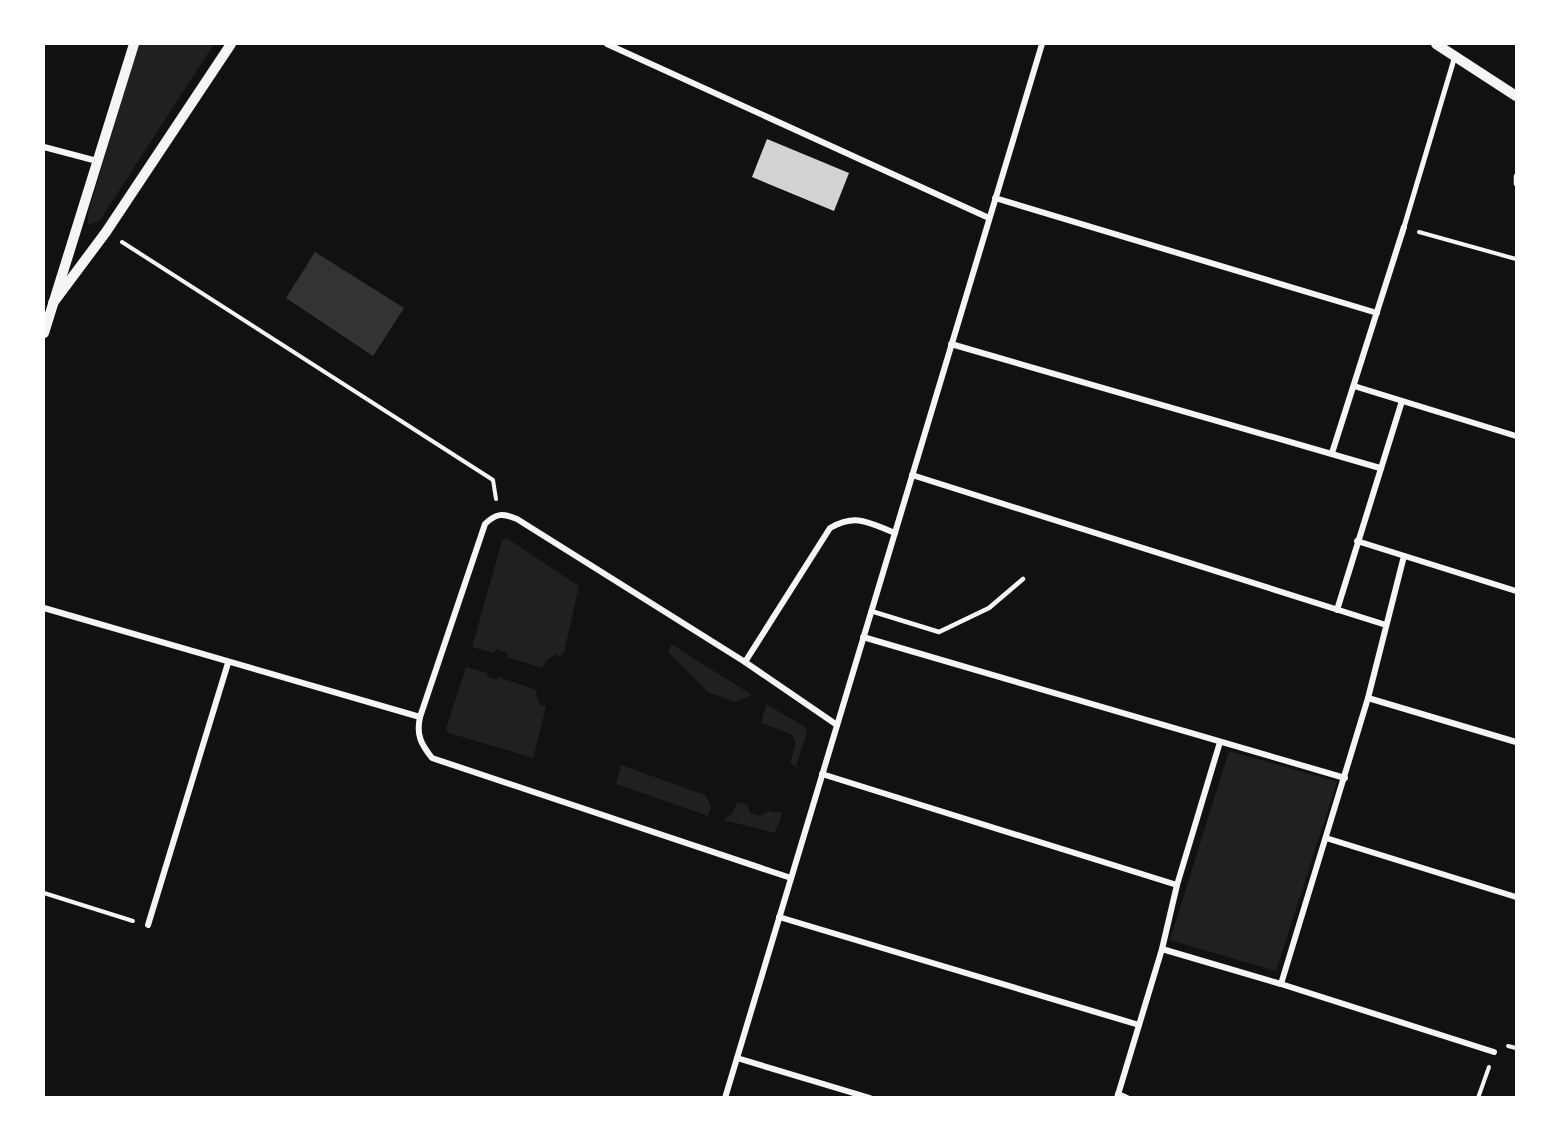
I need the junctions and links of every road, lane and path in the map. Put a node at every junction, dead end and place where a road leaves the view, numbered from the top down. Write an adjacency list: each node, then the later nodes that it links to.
1 (134, 44): 9 (street)
2 (231, 44): 15 (street)
3 (606, 44): 13 (street)
4 (1042, 44): 12 (street)
5 (1436, 44): 6 (street)
6 (1455, 56): 7 (street); 14 (street)
7 (1516, 96)
8 (44, 147): 9 (street)
9 (97, 161): 17 (street)
10 (1516, 176): 11 (lane)
11 (1516, 184)
12 (995, 198): 13 (street); 18 (street)
13 (989, 218): 20 (street)
14 (1404, 227): 16 (path); 18 (street)
15 (106, 232): 17 (street); 27 (path)
16 (1516, 260)
17 (53, 303): 19 (street)
18 (1377, 314): 21 (street)
19 (44, 333)
20 (951, 344): 24 (street); 26 (street)
21 (1354, 386): 22 (street); 24 (street)
22 (1402, 401): 23 (street); 25 (street)
23 (1516, 436)
24 (1332, 453): 25 (street)
25 (1380, 468): 29 (street)
26 (912, 475): 28 (street); 34 (street)
27 (499, 514): 38 (street); 41 (street)
28 (895, 533): 35 (street); 38 (street)
29 (1357, 541): 30 (street); 34 (street)
30 (1404, 556): 32 (street); 36 (street)
31 (1023, 579): 35 (lane)
32 (1516, 591)
33 (44, 608): 39 (street)
34 (1337, 610): 36 (street)
35 (871, 611): 37 (street)
36 (1386, 625): 40 (street)
37 (863, 637): 42 (street); 43 (street)
38 (745, 662): 42 (street)
39 (228, 663): 41 (street); 53 (street)
40 (1368, 698): 44 (street); 46 (street)
41 (420, 717): 48 (street)
42 (837, 725): 45 (street)
43 (1220, 742): 46 (street); 49 (street)
44 (1516, 742)
45 (822, 774): 48 (street); 49 (street)
46 (1345, 778): 47 (street)
47 (1326, 838): 51 (street); 55 (street)
48 (791, 878): 52 (street)
49 (1177, 885): 54 (street)
50 (44, 893): 53 (path)
51 (1516, 897)
52 (779, 917): 56 (street); 58 (street)
53 (148, 925)
54 (1162, 949): 55 (street); 56 (street)
55 (1281, 984): 57 (street)
56 (1139, 1025): 59 (street)
57 (1494, 1053)
58 (737, 1058): 60 (street); 61 (street)
59 (1117, 1096): 62 (street)
60 (725, 1098)
61 (870, 1098)
62 (1127, 1098)

